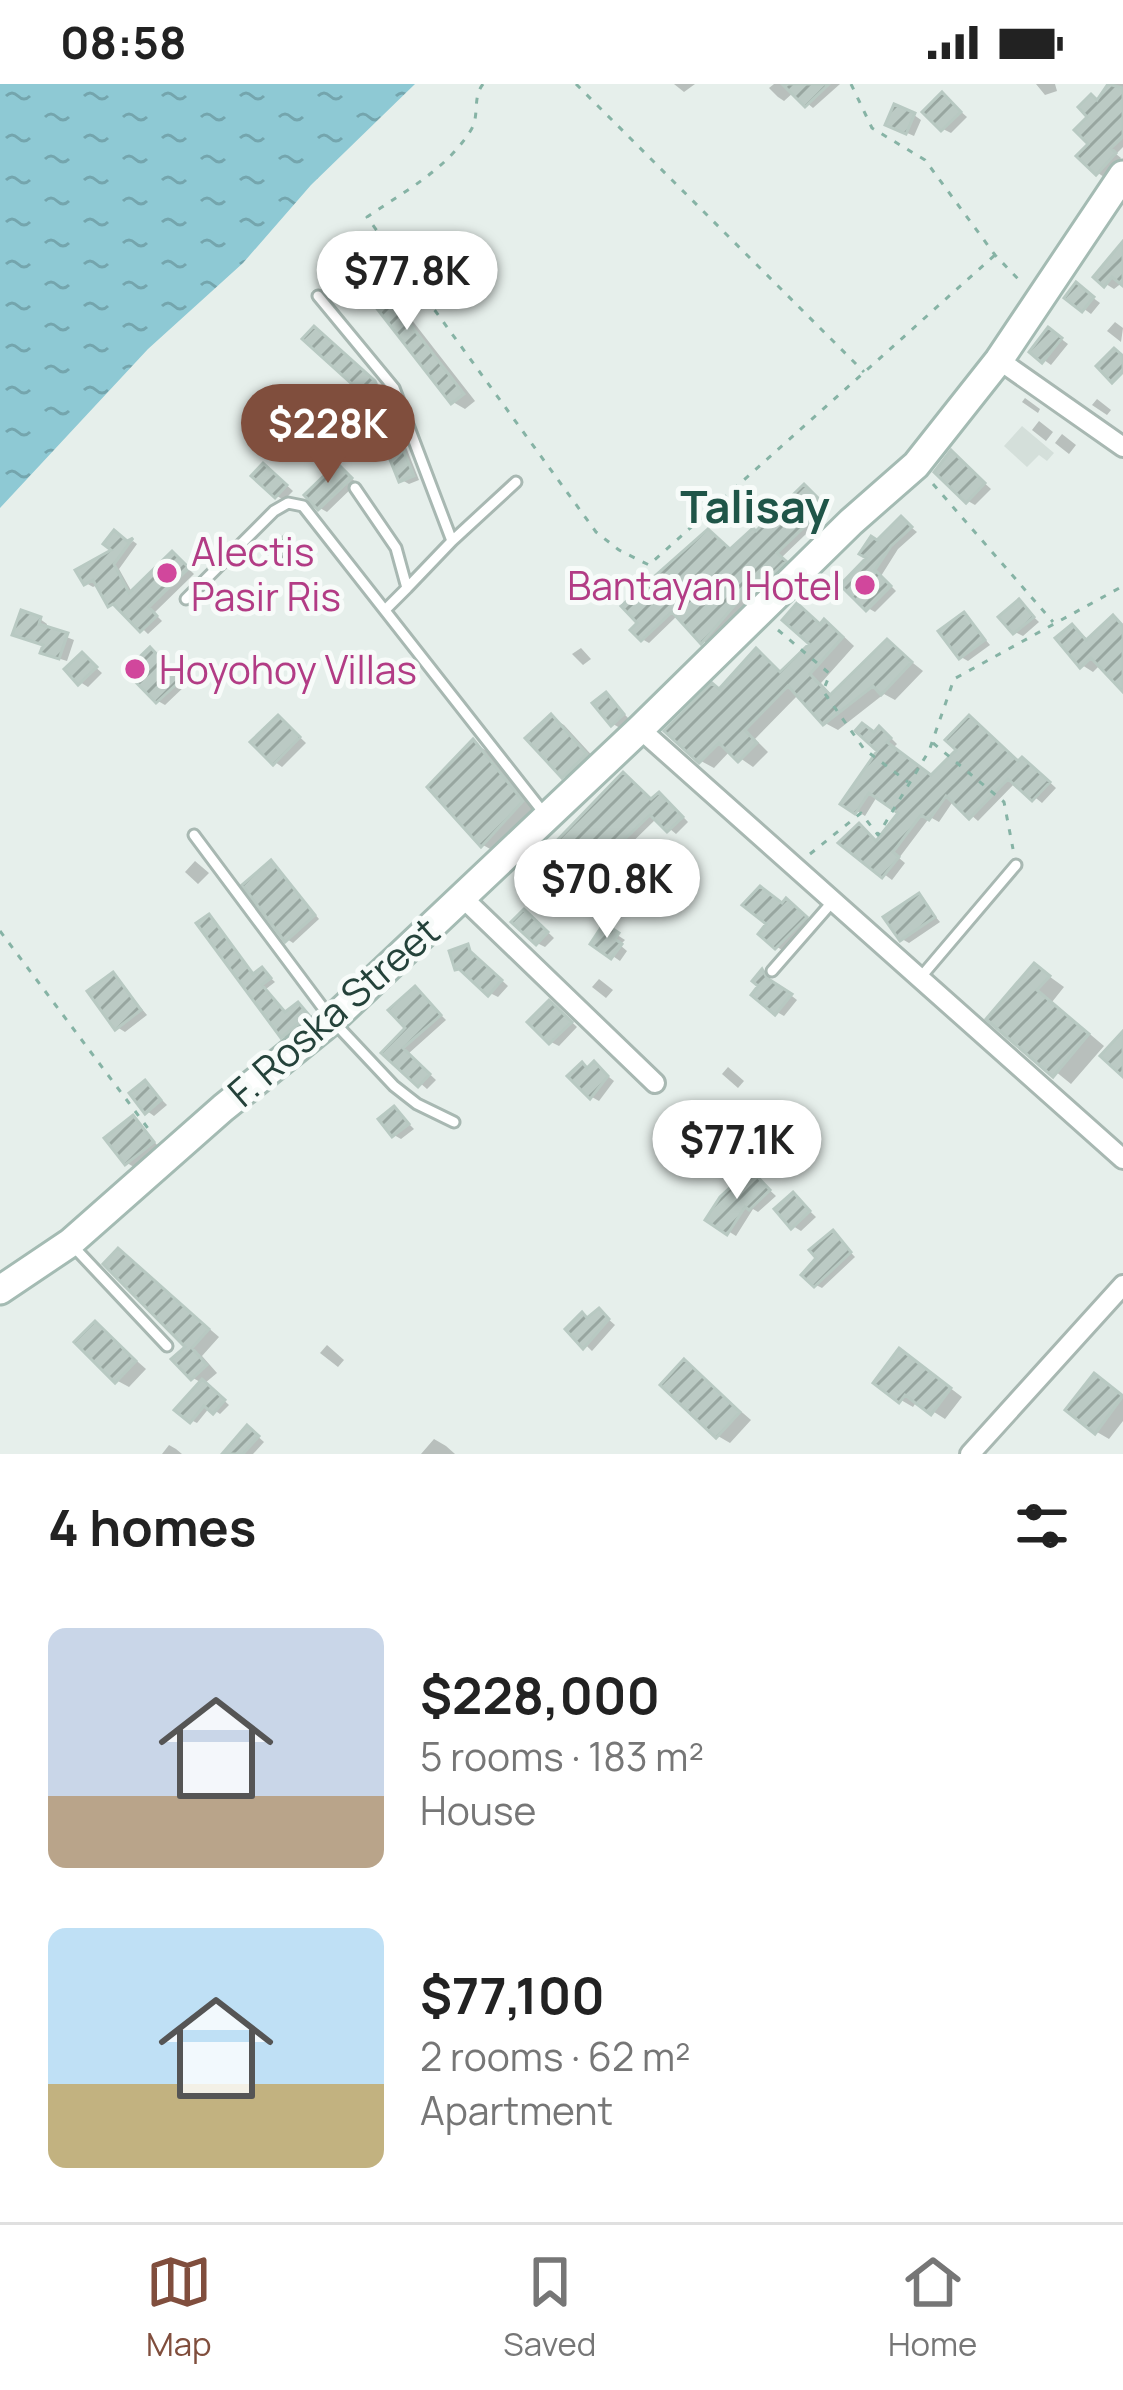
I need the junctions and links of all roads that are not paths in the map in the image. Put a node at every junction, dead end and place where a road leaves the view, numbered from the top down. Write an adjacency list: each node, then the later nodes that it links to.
1 (1123, 176): 3 (main road, F. Roska Street)
2 (318, 296): 7 (lane)
3 (999, 359): 4 (street); 11 (main road, F. Roska Street)
4 (1123, 447)
5 (516, 482): 7 (lane)
6 (355, 488): 8 (lane)
7 (452, 541): 8 (lane)
8 (407, 588): 10 (lane)
9 (186, 598): 10 (lane)
10 (385, 610): 12 (lane)
11 (640, 729): 12 (main road, F. Roska Street); 16 (street)
12 (547, 816): 15 (main road, F. Roska Street)
13 (194, 835): 19 (lane)
14 (1016, 865): 18 (lane)
15 (462, 897): 19 (main road, F. Roska Street); 20 (street)
16 (834, 900): 17 (lane); 18 (street)
17 (772, 971)
18 (920, 978): 22 (street)
19 (332, 1020): 21 (lane); 23 (main road, F. Roska Street)
20 (655, 1083)
21 (454, 1122)
22 (1123, 1159)
23 (70, 1243): 25 (main road, F. Roska Street); 26 (lane)
24 (1123, 1285): 27 (street)
25 (0, 1290)
26 (167, 1346)
27 (970, 1454)

